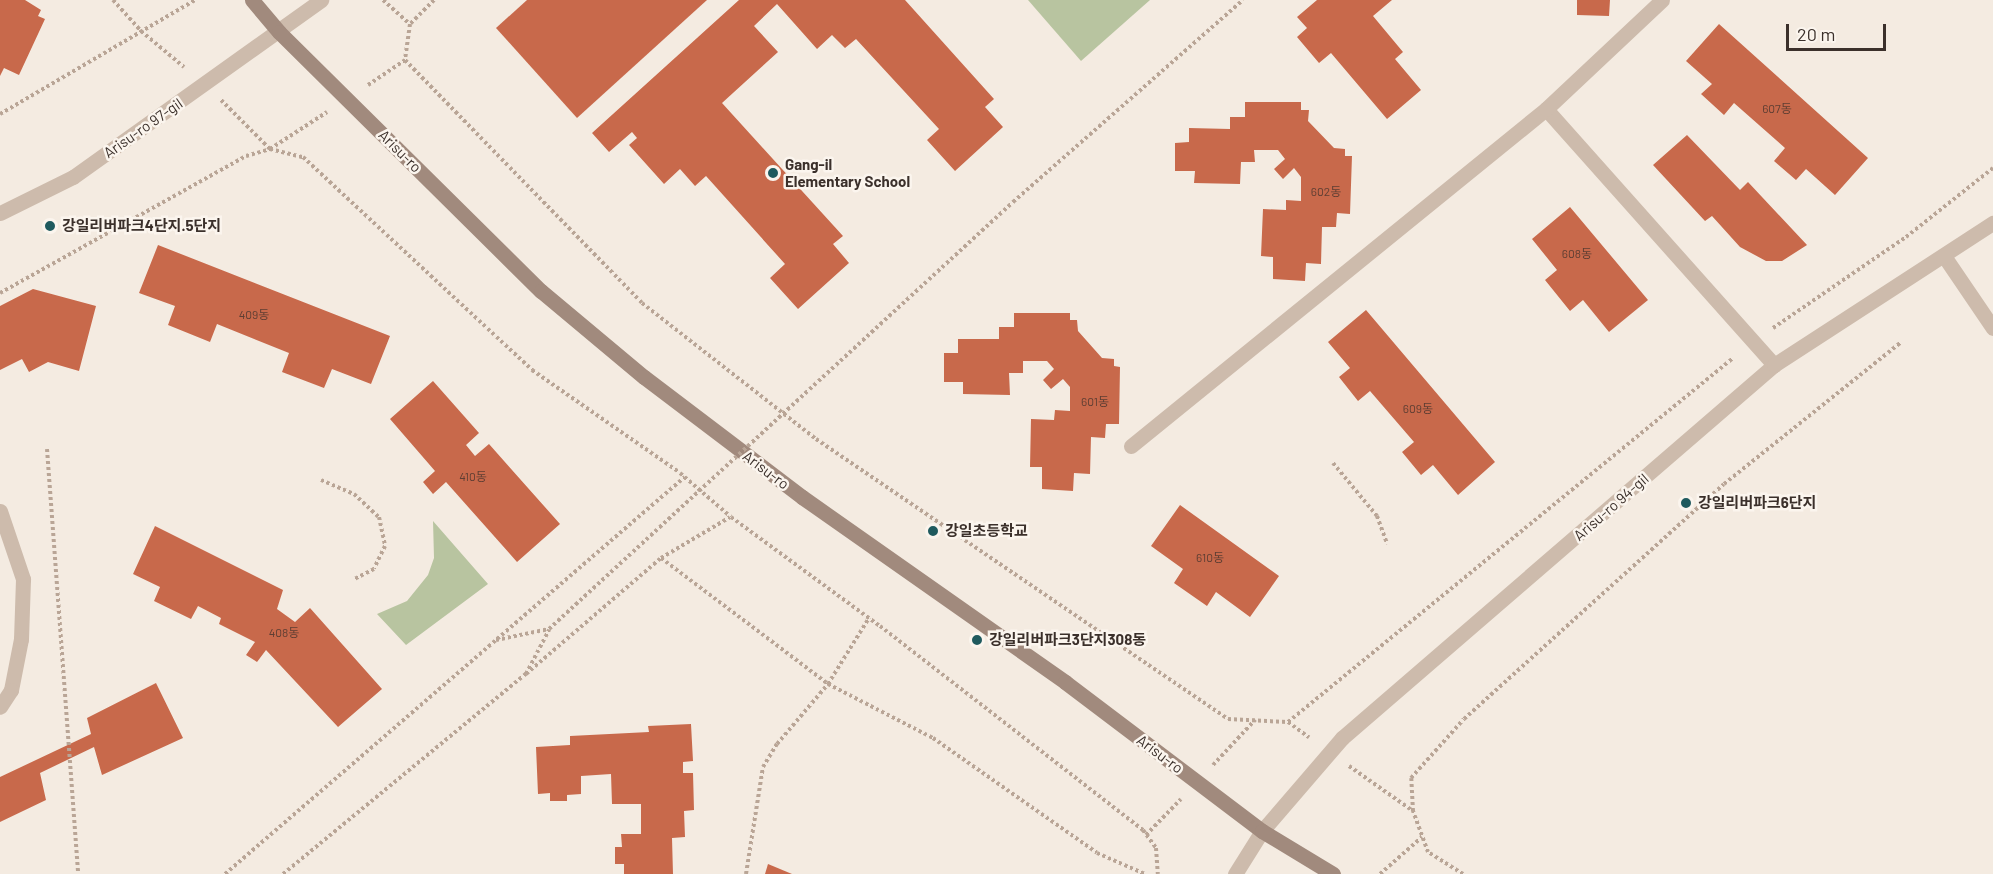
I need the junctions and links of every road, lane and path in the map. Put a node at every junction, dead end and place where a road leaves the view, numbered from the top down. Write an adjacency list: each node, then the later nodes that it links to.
1 (113, 0): 10 (path)
2 (195, 0): 10 (path)
3 (252, 0): 11 (main road, Arisu-ro)
4 (321, 0): 11 (street, Arisu-ro 97-gil)
5 (383, 0): 9 (path)
6 (434, 0): 9 (path)
7 (1243, 0): 34 (path, bridge)
8 (1662, 0): 12 (street)
9 (410, 24): 20 (path)
10 (141, 31): 13 (path)
11 (279, 32): 15 (street, Arisu-ro 97-gil); 39 (main road, Arisu-ro)
12 (1546, 109): 20 (street); 23 (street)
13 (0, 114)
14 (1993, 168): 20 (path)
15 (0, 213)
16 (1993, 223): 17 (street, Arisu-ro 94-gil)
17 (1944, 256): 19 (street); 22 (street, Arisu-ro 94-gil)
18 (0, 293): 26 (path)
19 (1993, 328)
20 (1753, 341): 22 (street)
21 (1901, 342): 40 (path)
22 (1774, 365): 39 (street, Arisu-ro 94-gil)
23 (1131, 446)
24 (47, 449): 41 (path)
25 (1333, 463): 30 (path)
26 (685, 477): 29 (path); 35 (path)
27 (321, 480): 32 (path)
28 (0, 511): 38 (street)
29 (731, 517): 31 (path); 33 (path)
30 (1387, 544)
31 (661, 558): 36 (path); 37 (path)
32 (354, 579)
33 (869, 618): 37 (path); 46 (path)
34 (549, 629): 35 (path); 36 (path)
35 (496, 640): 42 (path)
36 (526, 674): 43 (path)
37 (828, 684): 44 (path); 45 (path)
38 (0, 707)
39 (1262, 831): 47 (street, Arisu-ro 94-gil); 48 (main road, Arisu-ro)
40 (1422, 837): 49 (path); 50 (path)
41 (78, 874)
42 (225, 874)
43 (283, 874)
44 (746, 874)
45 (1145, 874)
46 (1158, 874)
47 (1235, 874)
48 (1333, 874)
49 (1380, 874)
50 (1463, 874)

